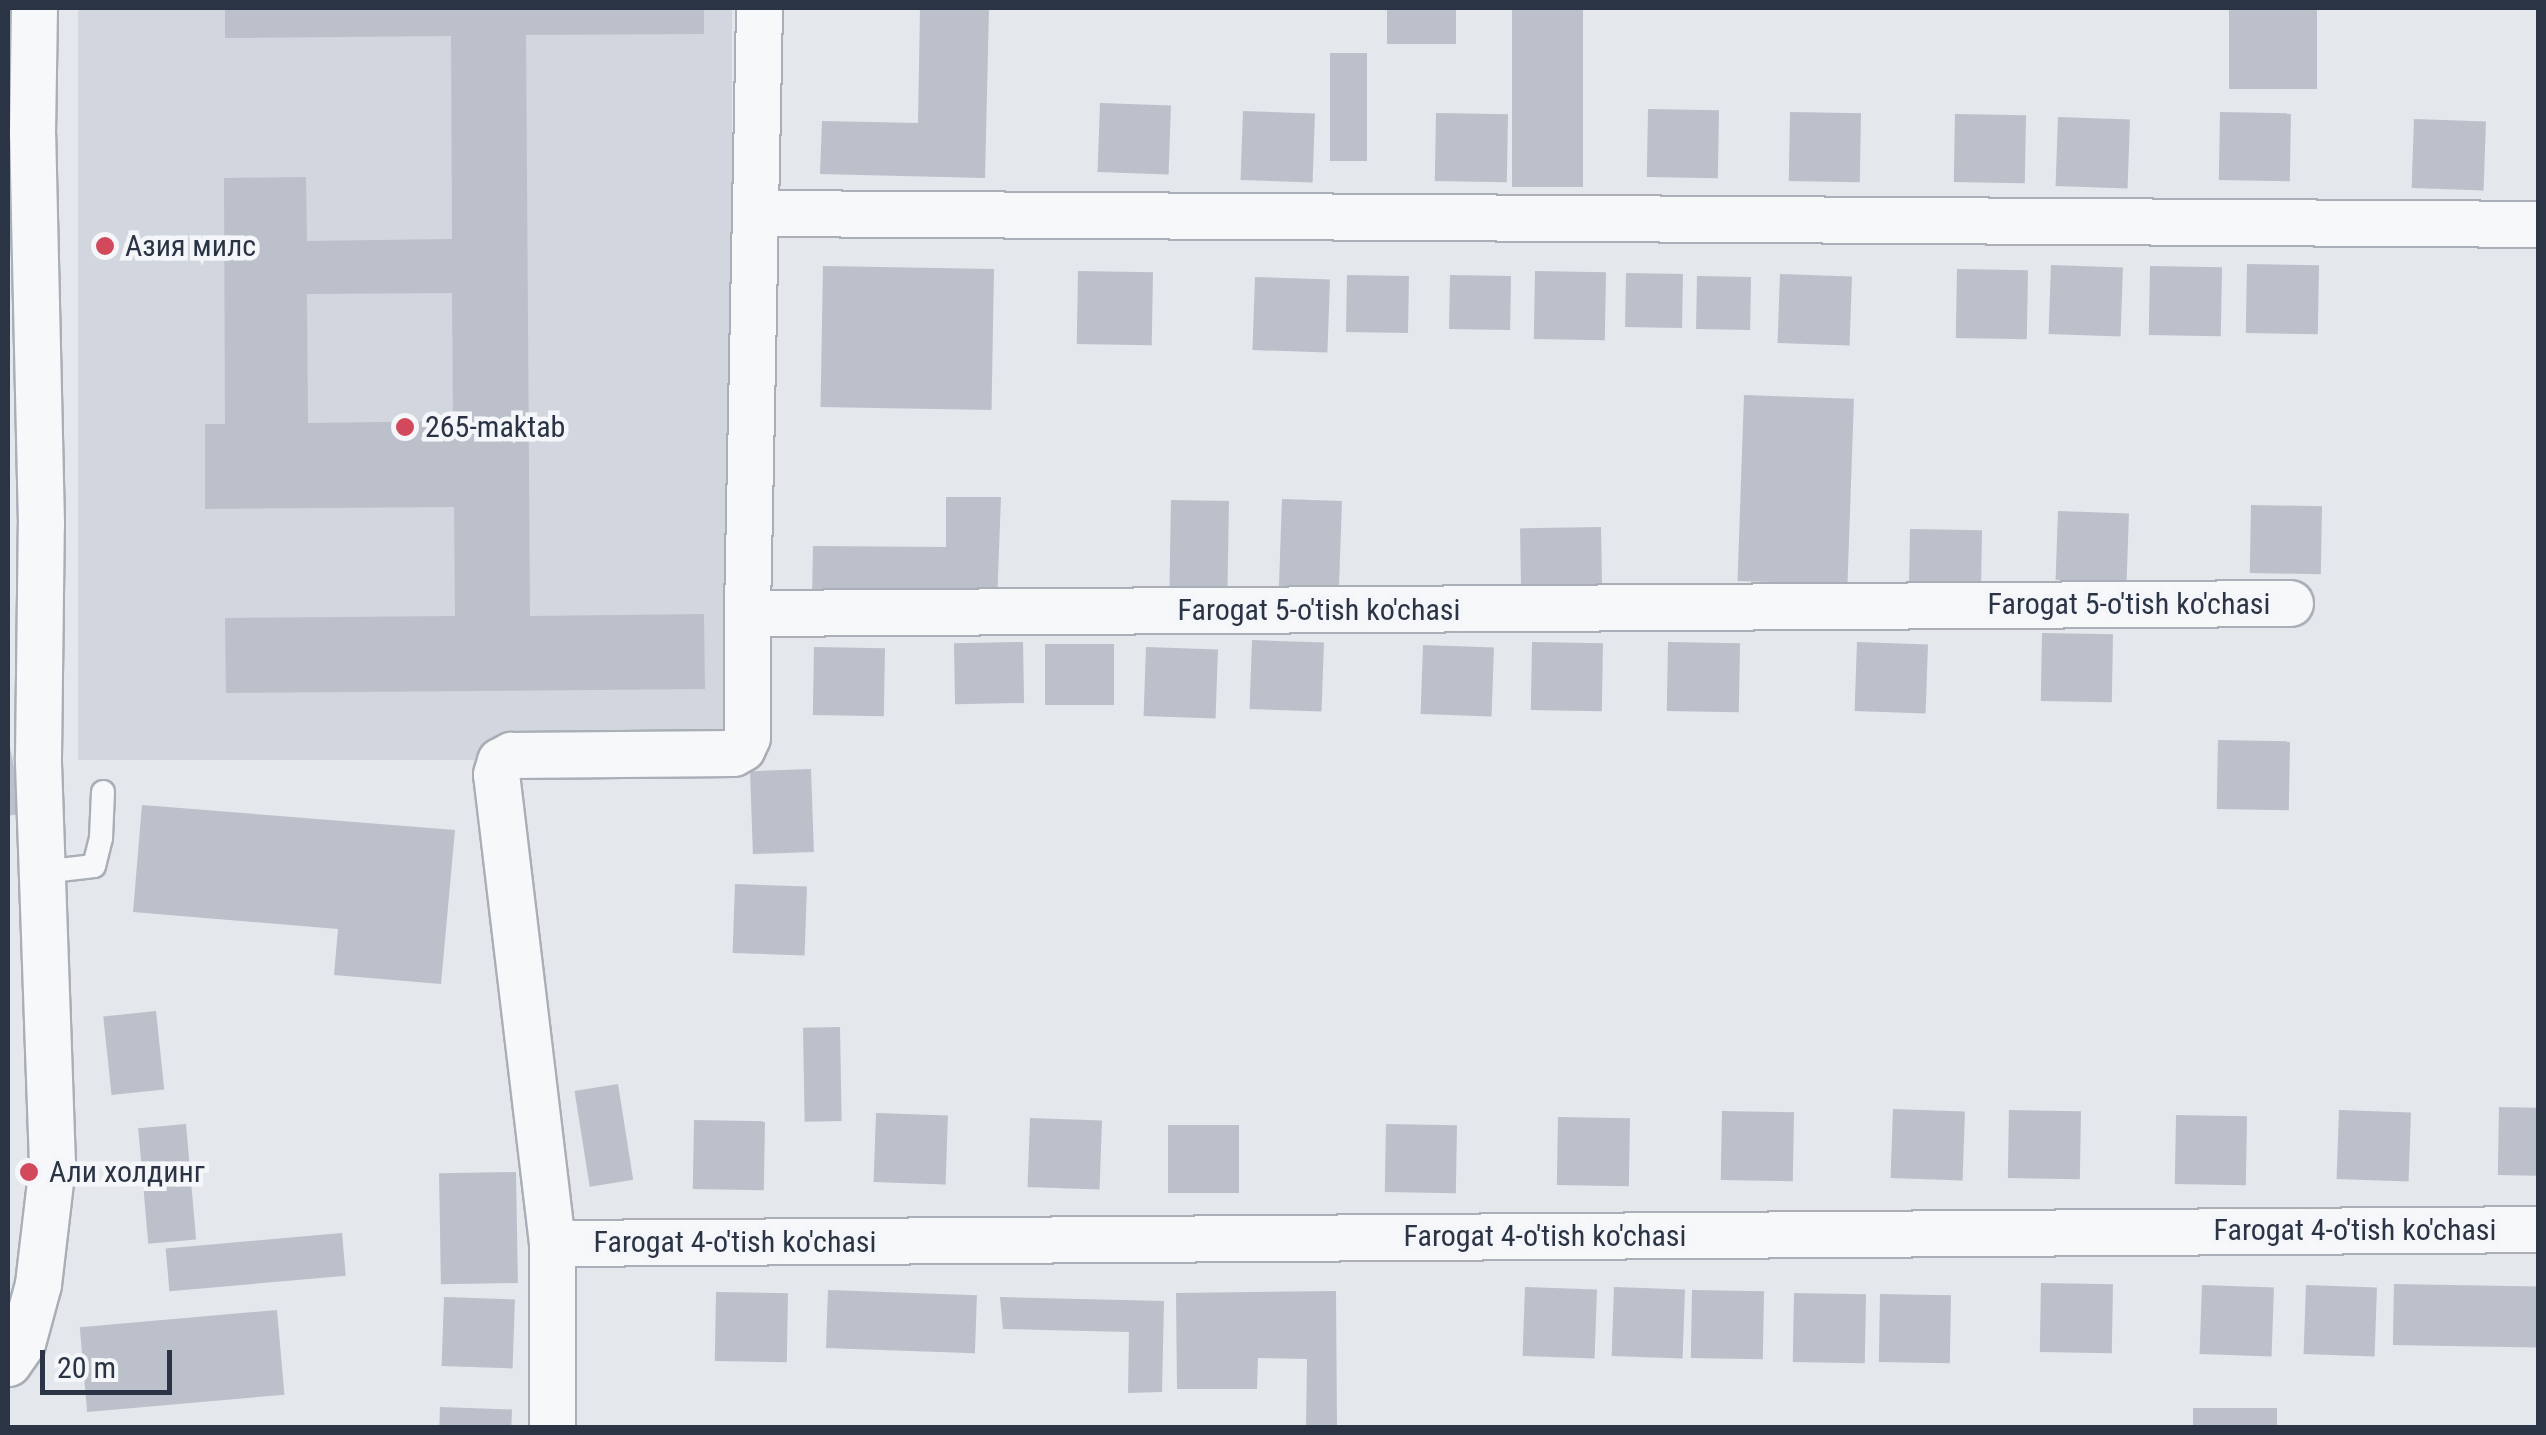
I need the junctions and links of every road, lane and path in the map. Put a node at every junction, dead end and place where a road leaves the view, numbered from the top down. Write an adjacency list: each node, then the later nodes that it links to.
1 (34, 8): 8 (street)
2 (758, 8): 3 (street)
3 (758, 213): 4 (street); 6 (street)
4 (2538, 224)
5 (2290, 603): 6 (street, Farogat 5-o'tish ko'chasi)
6 (747, 613): 10 (street)
7 (103, 792): 8 (lane)
8 (42, 872): 11 (street)
9 (2538, 1229): 10 (street, Farogat 4-o'tish ko'chasi)
10 (552, 1243): 12 (street)
11 (8, 1363)
12 (552, 1428)

